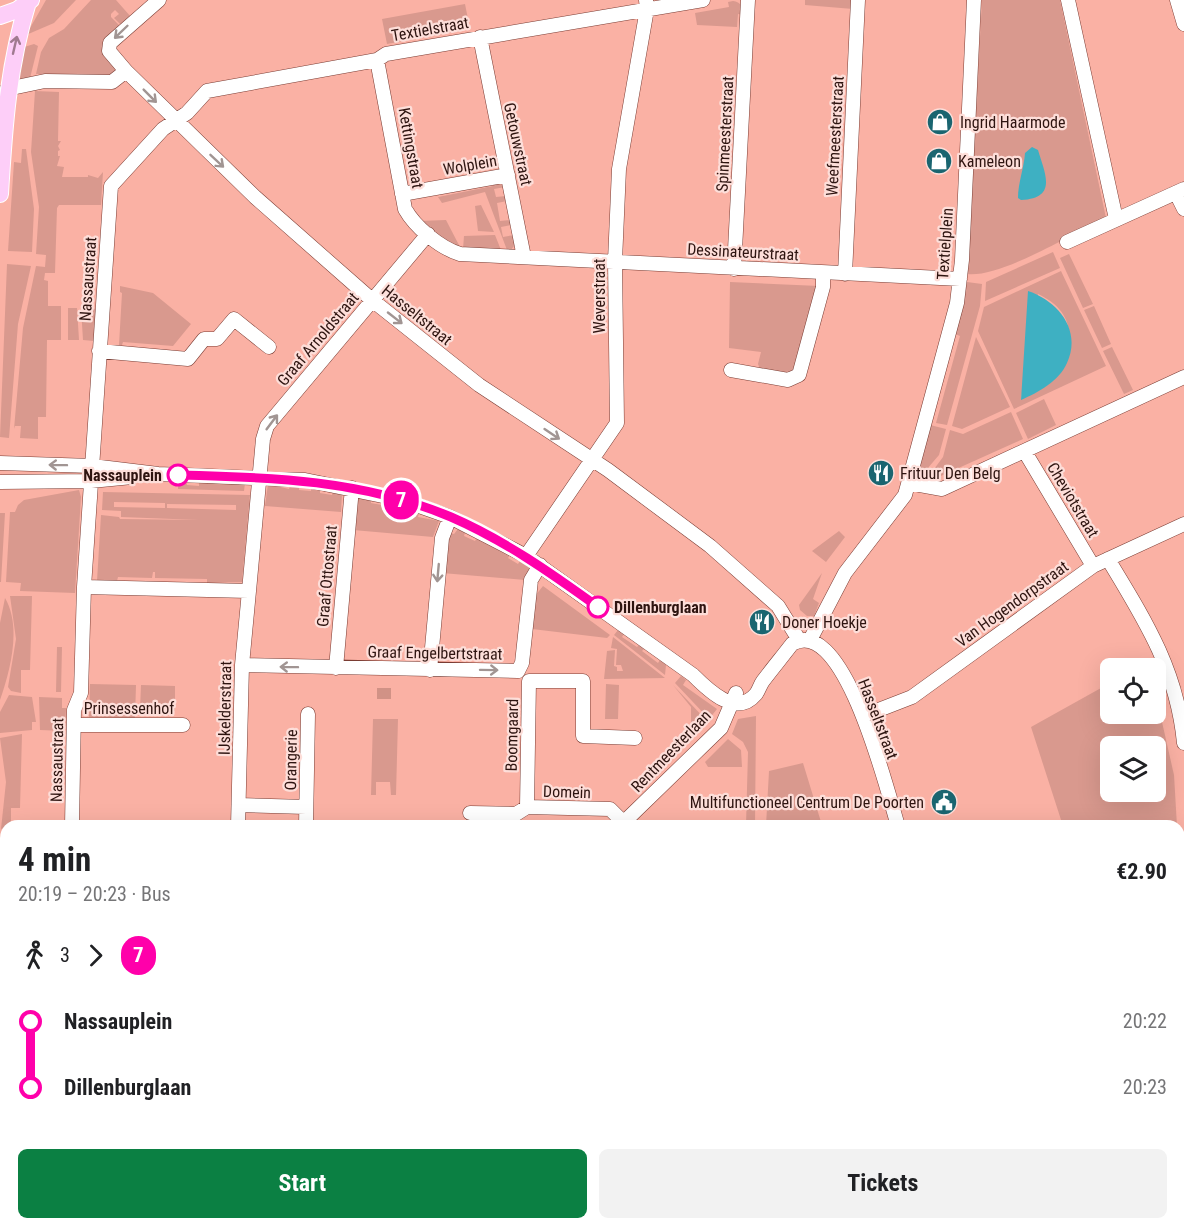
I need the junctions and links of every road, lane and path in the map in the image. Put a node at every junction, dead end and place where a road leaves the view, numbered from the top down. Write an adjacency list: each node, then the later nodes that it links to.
1 (159, 0): 14 (street, Hasseltstraat, one-way to 14)
2 (703, 0): 9 (street, Textielstraat)
3 (748, 0): 27 (street, Spinmeesterstraat)
4 (858, 0): 29 (street, Weefmeesterstraat)
5 (974, 0): 30 (street, Textielplein)
6 (1068, 0): 22 (street)
7 (1177, 0): 11 (street)
8 (29, 1): 10 (main road); 15 (main road, one-way to 8)
9 (647, 5): 12 (street, Textielstraat); 26 (street, Weverstraat)
10 (0, 16)
11 (1184, 24)
12 (480, 37): 13 (street, Textielstraat); 17 (street, Getouwstraat)
13 (377, 60): 16 (street, Textielstraat); 20 (street, Kettingstraat)
14 (126, 71): 15 (street); 16 (street, Hasseltstraat, one-way to 16)
15 (7, 89): 19 (main road)
16 (175, 120): 31 (street, Hasseltstraat, one-way to 31); 33 (street, Nassaustraat)
17 (508, 175): 20 (street, Wolplein); 25 (street, Getouwstraat)
18 (1180, 191): 21 (street); 22 (street)
19 (0, 194)
20 (402, 194): 23 (street, Kettingstraat)
21 (1184, 209)
22 (1116, 219): 24 (street)
23 (428, 234): 25 (street); 31 (street, Graaf Arnoldstraat)
24 (1067, 242)
25 (524, 257): 26 (street, Dessinateurstraat)
26 (615, 261): 27 (street, Dessinateurstraat); 37 (street, Weverstraat)
27 (734, 269): 28 (street, Dessinateurstraat)
28 (823, 273): 29 (street, Dessinateurstraat); 34 (street)
29 (845, 274): 30 (street, Dessinateurstraat)
30 (960, 279): 44 (street, Textielplein)
31 (372, 300): 37 (street, Hasseltstraat, one-way to 37); 41 (street, Graaf Arnoldstraat, one-way to 31)
32 (269, 347): 33 (street)
33 (99, 351): 39 (street, Nassaustraat)
34 (731, 370)
35 (1184, 377): 36 (street)
36 (1025, 452): 44 (street); 51 (street, Cheviotstraat)
37 (592, 460): 48 (street, Weverstraat); 54 (street, Hasseltstraat)
38 (0, 463): 39 (street, one-way to 38)
39 (92, 465): 40 (street); 42 (street)
40 (158, 474): 41 (street); 42 (street)
41 (261, 477): 45 (street); 53 (street)
42 (92, 481): 43 (street); 52 (street)
43 (0, 482)
44 (909, 483): 54 (street, Textielplein)
45 (352, 488): 46 (street); 56 (street, Graaf Ottostraat)
46 (450, 517): 48 (street); 57 (street, one-way to 57)
47 (1184, 524): 49 (street, Van Hogendorpstraat)
48 (526, 556): 50 (street)
49 (1108, 559): 51 (street, Van Hogendorpstraat); 61 (street)
50 (540, 565): 57 (street, Graaf Engelbertstraat, one-way to 50); 58 (street)
51 (1093, 566): 60 (street, Van Hogendorpstraat)
52 (84, 587): 53 (street); 62 (street, Nassaustraat)
53 (249, 591): 55 (street, IJskelderstraat)
54 (805, 640): 58 (street, Textielplein); 60 (street, Hasseltstraat)
55 (242, 666): 56 (street, Graaf Engelbertstraat, one-way to 55); 66 (street, IJskelderstraat)
56 (336, 668): 57 (street, Graaf Engelbertstraat)
57 (430, 670)
58 (734, 698): 74 (street, Rentmeesterlaan)
59 (308, 714): 67 (street, Orangerie)
60 (863, 716): 75 (street, Hasseltstraat)
61 (1183, 724): 65 (street)
62 (74, 725): 63 (street, Prinsessenhof); 70 (street, Nassaustraat)
63 (183, 725)
64 (635, 738): 68 (street, Boomgaard)
65 (1184, 743)
66 (239, 805): 67 (street, Orangerie); 71 (street, IJskelderstraat)
67 (306, 807): 72 (street, Orangerie)
68 (527, 807): 69 (street, Domein); 73 (street, Domein)
69 (470, 813)
70 (72, 820)
71 (238, 820)
72 (306, 820)
73 (619, 820)
74 (629, 820)
75 (896, 820)

